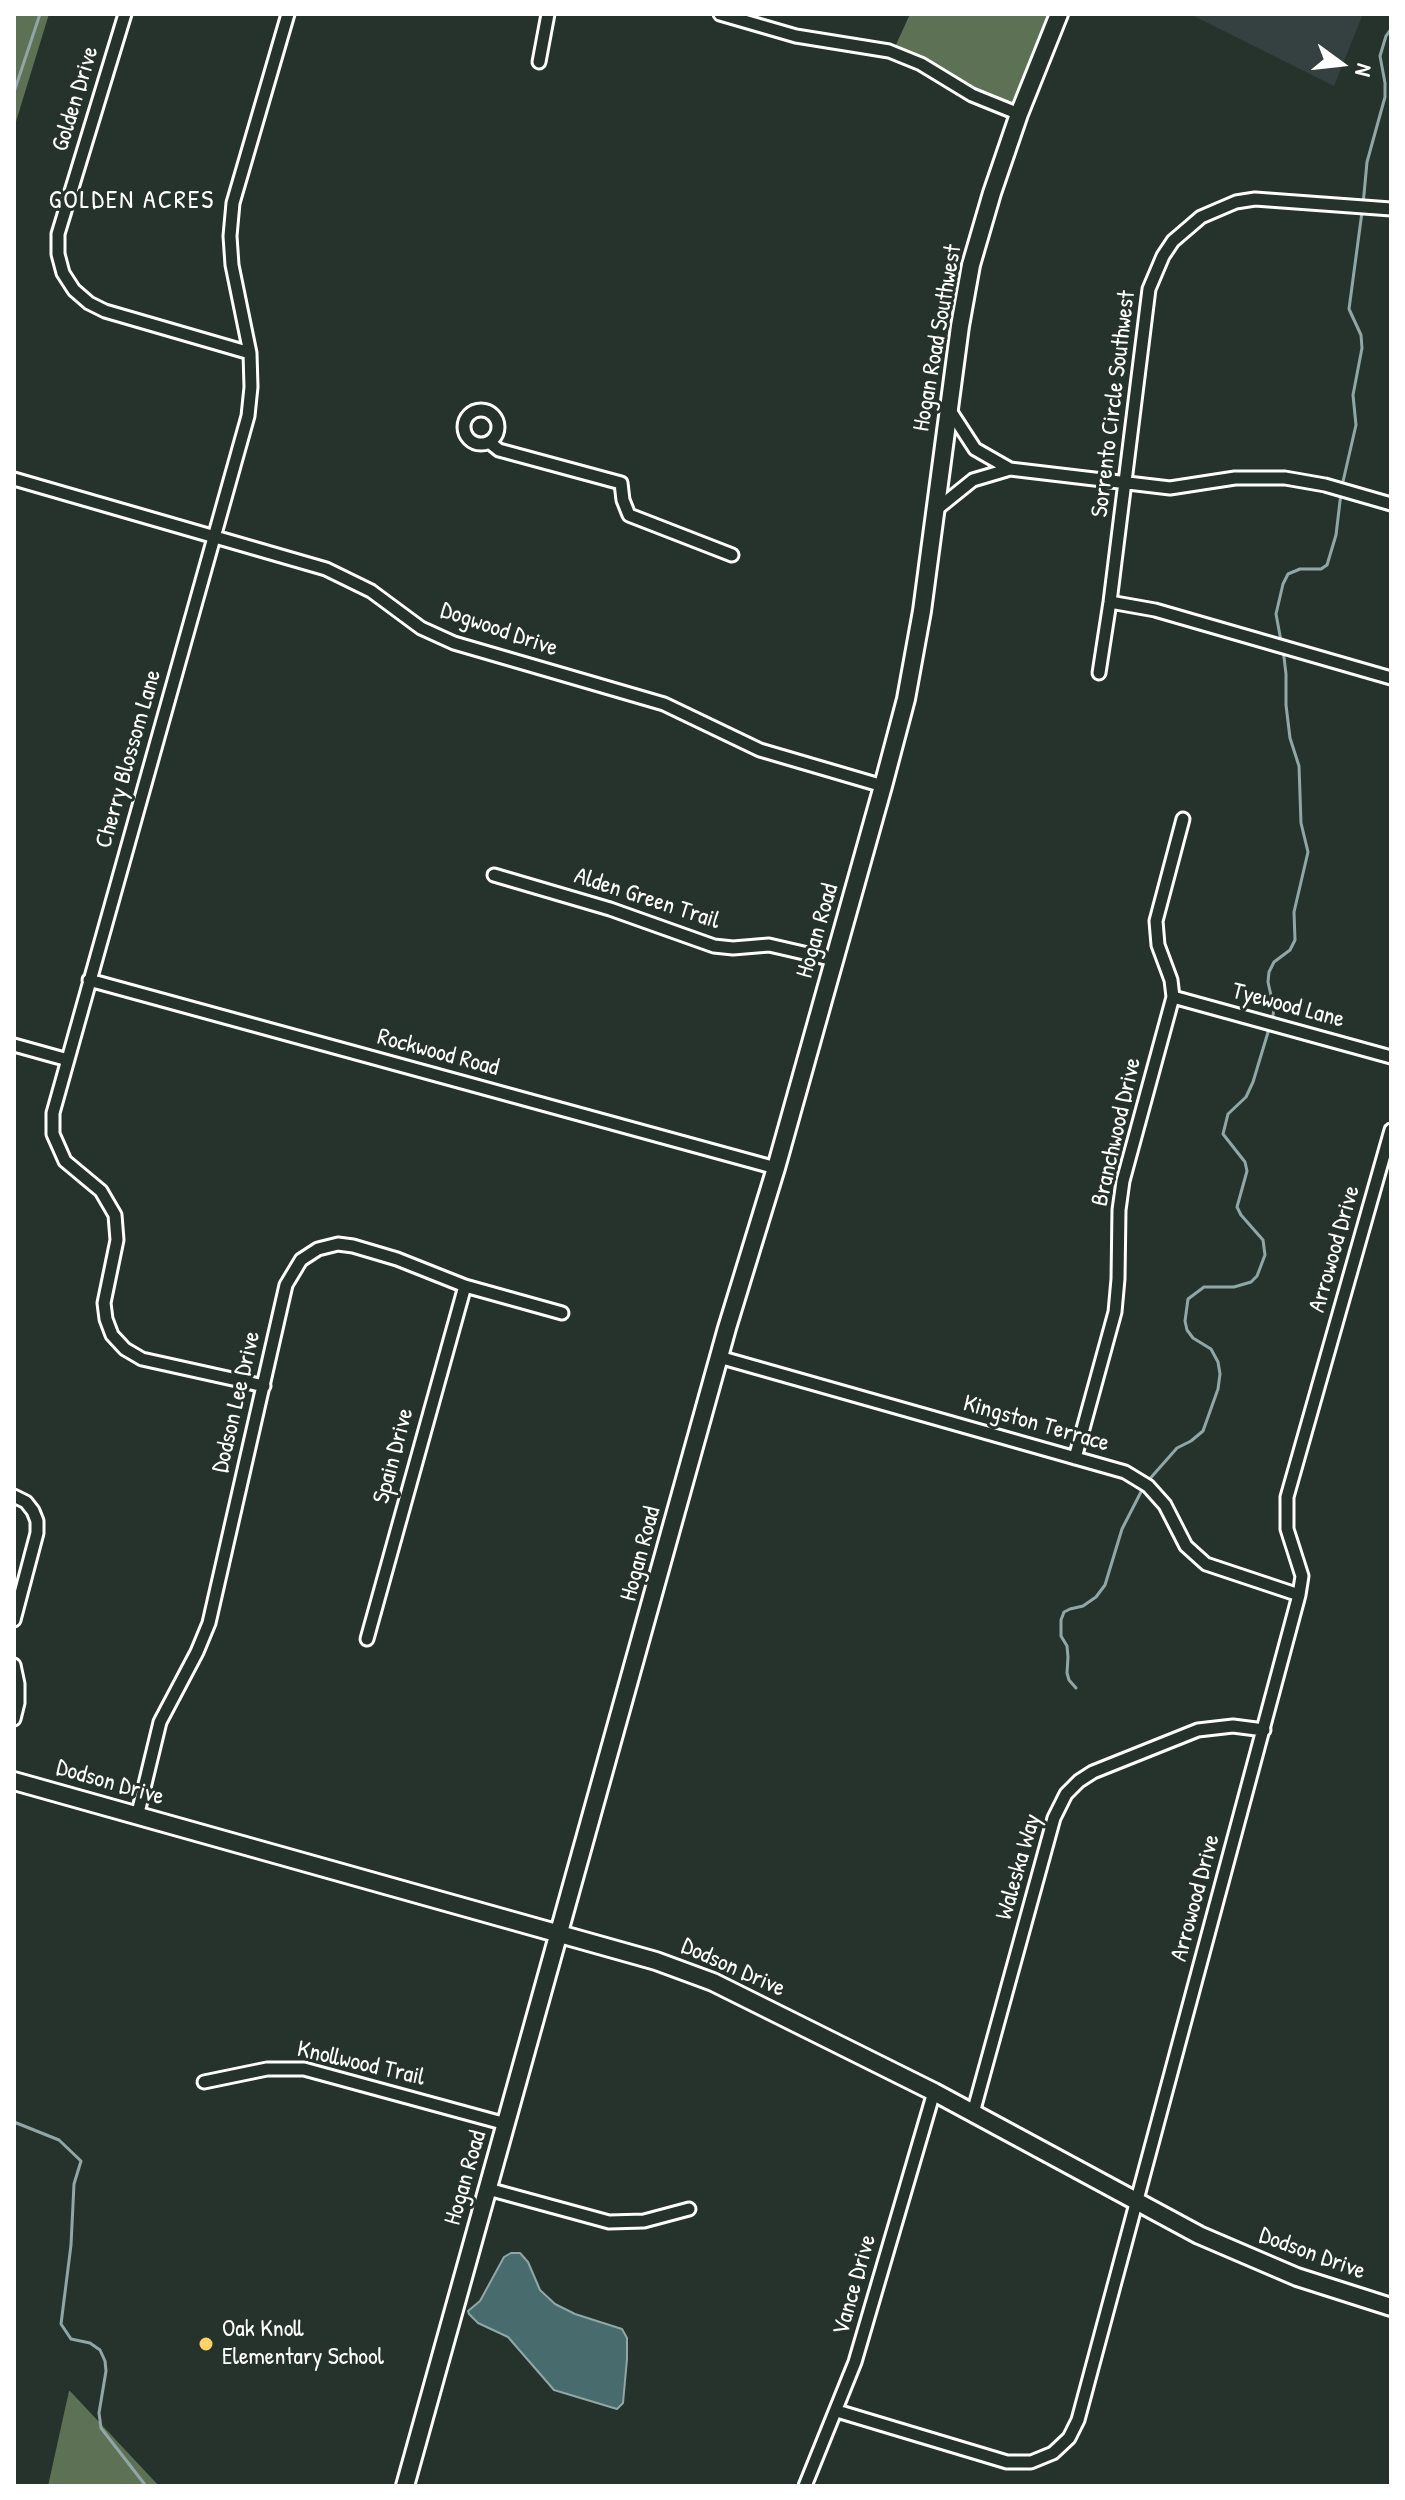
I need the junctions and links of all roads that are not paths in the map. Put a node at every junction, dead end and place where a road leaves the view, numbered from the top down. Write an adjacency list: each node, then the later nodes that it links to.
1 (125, 14): 9 (street, Golden Drive)
2 (288, 14): 9 (street, Cherry Blossom Lane)
3 (548, 14): 6 (street)
4 (720, 14): 7 (street)
5 (1059, 14): 7 (street, Hogan Road Southwest)
6 (539, 62)
7 (1019, 114): 10 (street, Hogan Road Southwest)
8 (1391, 209): 14 (street, Sorrento Circle Southwest)
9 (250, 353): 17 (street, Cherry Blossom Lane)
10 (949, 409): 12 (street); 16 (street, Hogan Road Southwest)
11 (489, 442): 18 (street)
12 (1010, 469): 14 (street); 16 (street)
13 (14, 479): 17 (street, Dogwood Drive)
14 (1125, 484): 15 (street); 19 (street, Sorrento Circle Southwest)
15 (1391, 504)
16 (937, 509): 20 (street, Hogan Road Southwest)
17 (215, 537): 23 (street, Dogwood Drive); 27 (street, Cherry Blossom Lane)
18 (732, 555)
19 (1110, 602): 21 (street, Sorrento Circle Southwest); 22 (street)
20 (917, 634): 23 (street, Hogan Road)
21 (1099, 673)
22 (1391, 678)
23 (883, 786): 26 (street, Hogan Road)
24 (1183, 819): 28 (street, Branchwood Drive)
25 (494, 875): 26 (street, Alden Green Trail)
26 (834, 960): 33 (street, Hogan Road)
27 (89, 980): 31 (street, Cherry Blossom Lane); 33 (street, Rockwood Road)
28 (1173, 997): 30 (street, Tyewood Lane); 38 (street, Branchwood Drive)
29 (14, 1045): 31 (street)
30 (1391, 1057)
31 (68, 1060): 37 (street, Cherry Blossom Lane)
32 (1391, 1130): 40 (street, Arrowood Drive)
33 (776, 1168): 36 (street, Hogan Road)
34 (465, 1286): 35 (street, Dodson Lee Drive); 37 (street, Dodson Lee Drive); 42 (street, Spain Drive)
35 (562, 1313)
36 (719, 1357): 38 (street, Kingston Terrace); 48 (street, Hogan Road)
37 (264, 1386): 47 (street, Dodson Lee Drive)
38 (1075, 1458): 40 (street, Kingston Terrace)
39 (14, 1496): 41 (street)
40 (1299, 1595): 45 (street, Arrowood Drive)
41 (14, 1620)
42 (367, 1639)
43 (14, 1665): 44 (street)
44 (14, 1719)
45 (1264, 1730): 51 (street, Waleska Way); 54 (street, Arrowood Drive)
46 (14, 1781): 47 (street, Dodson Drive)
47 (137, 1817): 48 (street, Dodson Drive)
48 (559, 1934): 50 (street, Dodson Drive); 52 (street, Hogan Road)
49 (204, 2082): 52 (street, Knollwood Trail)
50 (934, 2092): 51 (street, Dodson Drive); 57 (street, Vance Drive)
51 (973, 2113): 54 (street, Dodson Drive)
52 (506, 2124): 53 (street, Hogan Road)
53 (488, 2189): 55 (street); 58 (street, Hogan Road)
54 (1138, 2202): 56 (street, Dodson Drive); 57 (street, Arrowood Drive)
55 (689, 2209)
56 (1391, 2307)
57 (837, 2411): 59 (street, Vance Drive)
58 (405, 2486)
59 (805, 2486)

